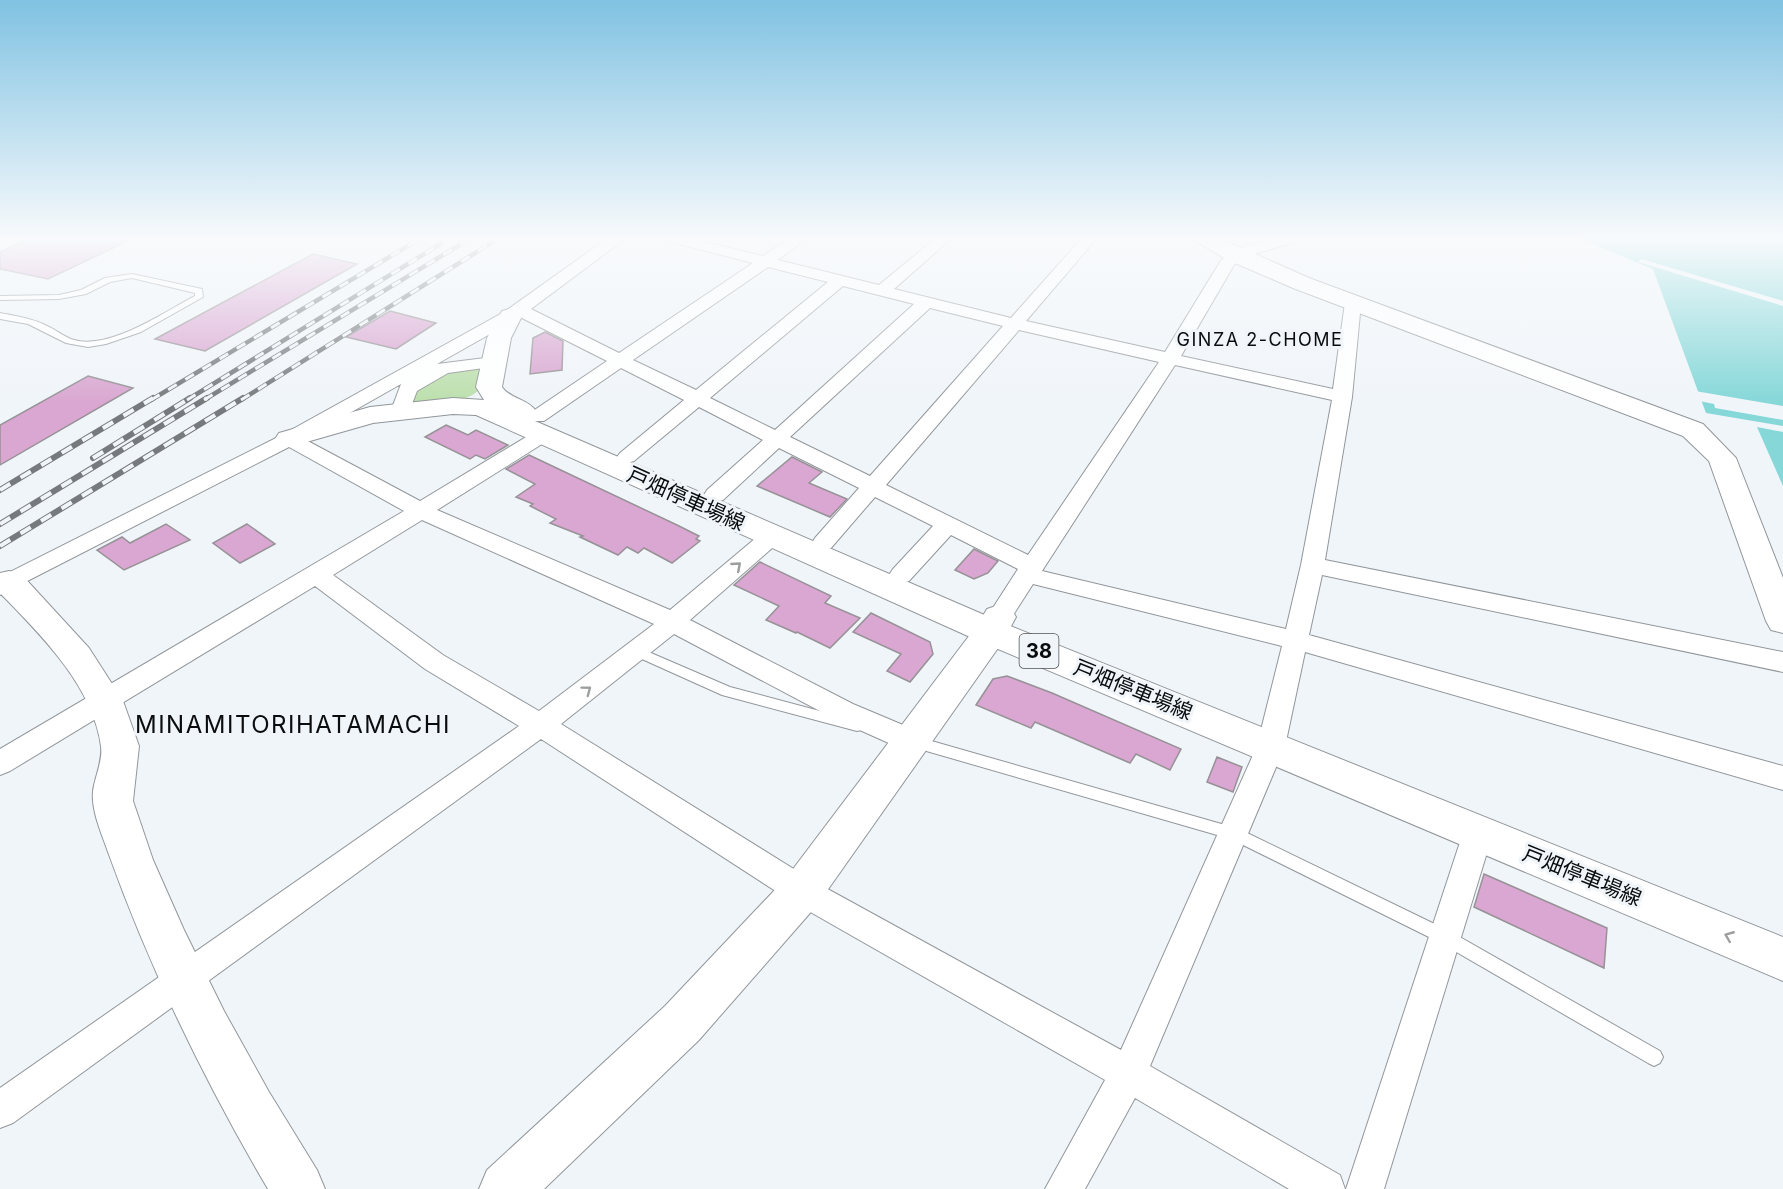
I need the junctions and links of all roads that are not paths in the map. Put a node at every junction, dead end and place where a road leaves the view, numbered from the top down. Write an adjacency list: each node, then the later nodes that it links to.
1 (76, 293): 10 (lane)
2 (199, 293): 14 (lane)
3 (541, 293): 13 (street)
4 (719, 293): 17 (street)
5 (824, 293): 20 (street)
6 (892, 293): 11 (street)
7 (1042, 293): 15 (street)
8 (1209, 293): 16 (street)
9 (1330, 293): 12 (main road)
10 (0, 298)
11 (926, 302): 15 (street); 25 (street)
12 (1353, 303): 19 (street); 38 (main road)
13 (514, 313): 17 (street); 18 (main road); 24 (street)
14 (0, 316)
15 (1015, 324): 16 (street); 27 (street)
16 (1171, 358): 19 (street); 34 (street)
17 (618, 360): 20 (street); 23 (street)
18 (487, 375): 21 (main road, 戸畑停車場線 / 38); 22 (street); 23 (main road, 戸畑停車場線 / 38)
19 (1342, 397): 33 (street)
20 (696, 398): 25 (street); 26 (street)
21 (453, 406): 23 (main road, 戸畑停車場線 / 38); 24 (main road, 戸畑停車場線 / 38)
22 (402, 408)
23 (540, 426): 26 (main road, 戸畑停車場線 / 38); 29 (street); 31 (main road, 戸畑停車場線 / 38)
24 (288, 439): 29 (street); 37 (street)
25 (775, 439): 27 (street); 28 (street)
26 (627, 457): 28 (main road, 戸畑停車場線 / 38)
27 (872, 486): 30 (street); 32 (street)
28 (715, 495): 32 (main road, 戸畑停車場線 / 38)
29 (421, 511): 35 (street); 39 (street)
30 (948, 524): 34 (street); 36 (street)
31 (771, 537): 39 (street, one-way to 31); 40 (main road, 戸畑停車場線 / 38)
32 (823, 543): 36 (main road, 戸畑停車場線 / 38)
33 (1313, 564): 41 (street); 43 (street)
34 (1030, 571): 40 (street); 41 (street)
35 (316, 575): 44 (street); 45 (street)
36 (901, 575): 40 (main road, 戸畑停車場線 / 38)
37 (5, 585): 44 (main road)
38 (1783, 621)
39 (673, 622): 42 (street); 47 (street)
40 (995, 624): 46 (main road, 戸畑停車場線 / 38); 47 (main road)
41 (1296, 640): 46 (street); 49 (street)
42 (637, 652): 45 (street, one-way to 42); 47 (lane)
43 (1783, 662)
44 (106, 702): 48 (street); 56 (main road)
45 (540, 725): 52 (street); 56 (street)
46 (1273, 737): 50 (main road, 戸畑停車場線 / 38); 51 (street); 53 (main road, 戸畑停車場線 / 38)
47 (912, 741): 51 (lane); 52 (main road)
48 (0, 763)
49 (1783, 778)
50 (1478, 832): 54 (street); 55 (main road, 戸畑停車場線 / 38, one-way to 50)
51 (1234, 834): 54 (lane); 58 (street)
52 (802, 891): 58 (street); 61 (main road)
53 (1783, 934)
54 (1445, 937): 57 (lane); 64 (street)
55 (1783, 958)
56 (183, 979): 59 (street); 60 (main road)
57 (1654, 1057)
58 (1129, 1074): 62 (street); 63 (street)
59 (0, 1110)
60 (298, 1189)
61 (506, 1189)
62 (1064, 1189)
63 (1326, 1189)
64 (1365, 1189)

